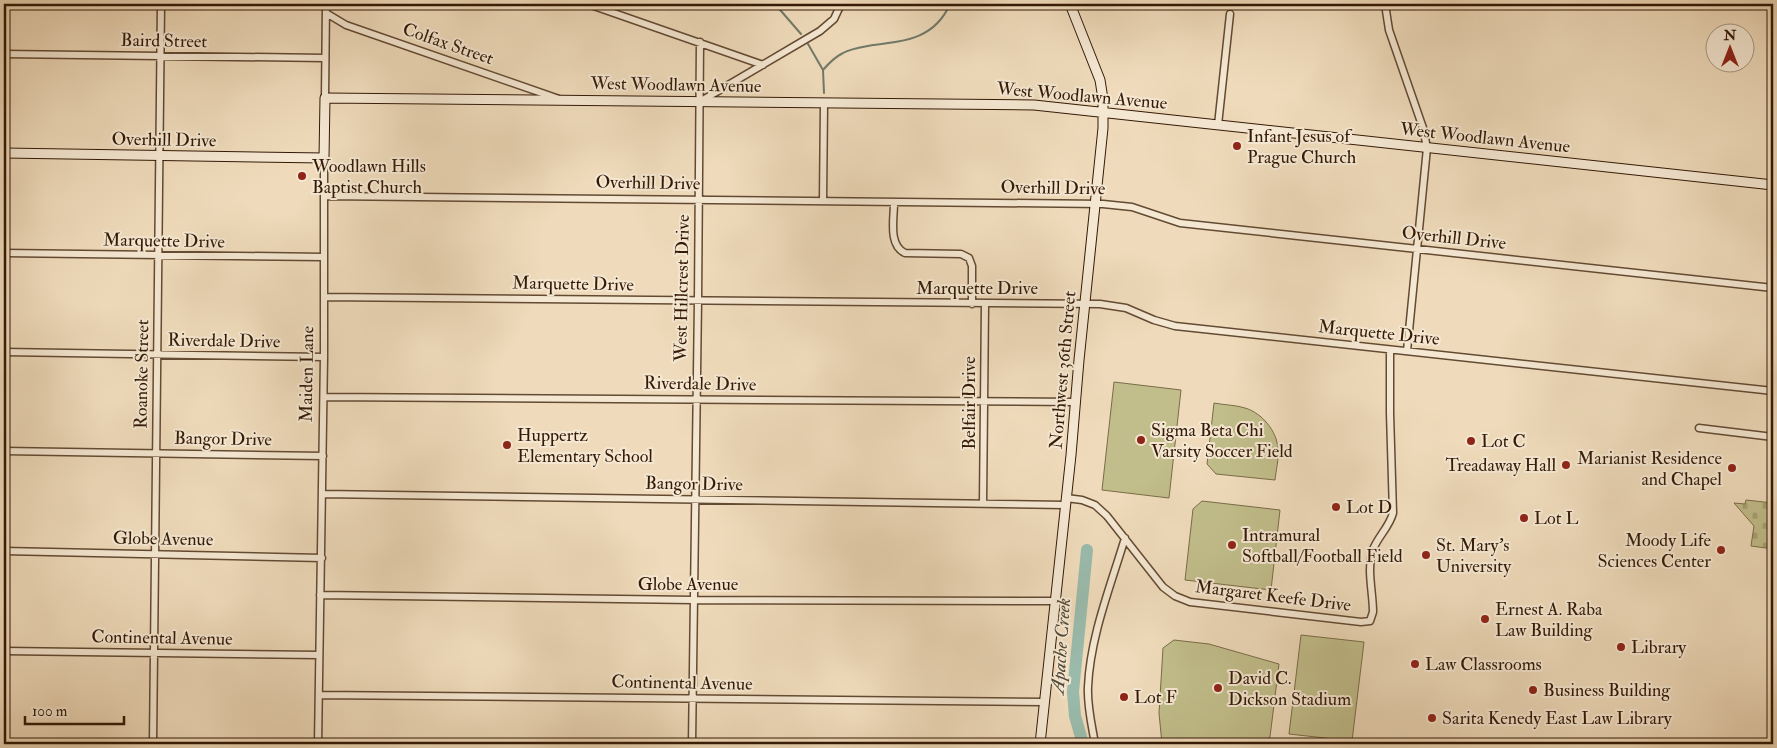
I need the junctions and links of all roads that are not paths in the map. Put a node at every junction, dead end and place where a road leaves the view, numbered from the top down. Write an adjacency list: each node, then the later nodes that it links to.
1 (161, 4): 11 (street, Roanoke Street)
2 (326, 4): 7 (street, Maiden Lane)
3 (588, 4): 9 (street)
4 (841, 4): 13 (street)
5 (1070, 4): 18 (street, Northwest 36th Street)
6 (1385, 4): 20 (street)
7 (326, 13): 12 (street, Maiden Lane); 15 (street, Colfax Street)
8 (1230, 14): 19 (street)
9 (700, 42): 13 (street); 16 (street, West Hillcrest Drive)
10 (4, 54): 11 (street, Baird Street)
11 (161, 56): 12 (street, Baird Street); 22 (street, Roanoke Street)
12 (325, 58): 14 (street, Maiden Lane)
13 (763, 65): 16 (street)
14 (325, 98): 15 (street, West Woodlawn Avenue); 23 (street, Maiden Lane)
15 (563, 100): 16 (street, West Woodlawn Avenue)
16 (700, 101): 17 (street, West Woodlawn Avenue); 26 (street, West Hillcrest Drive)
17 (824, 103): 18 (street, West Woodlawn Avenue); 27 (street)
18 (1104, 112): 19 (street, West Woodlawn Avenue); 29 (street, Northwest 36th Street)
19 (1218, 125): 20 (street, West Woodlawn Avenue)
20 (1427, 148): 24 (street, West Woodlawn Avenue); 30 (street)
21 (4, 154): 22 (street, Overhill Drive)
22 (160, 156): 23 (street, Overhill Drive); 32 (street, Roanoke Street)
23 (324, 158): 25 (street, Maiden Lane)
24 (1773, 185)
25 (325, 196): 26 (street, Overhill Drive); 33 (street, Maiden Lane)
26 (698, 200): 27 (street, Overhill Drive); 36 (street, West Hillcrest Drive)
27 (824, 202): 28 (street, Overhill Drive)
28 (894, 203): 29 (street, Overhill Drive); 37 (street)
29 (1095, 204): 30 (street, Overhill Drive); 39 (street, Northwest 36th Street)
30 (1418, 250): 34 (street, Overhill Drive); 41 (street)
31 (4, 253): 32 (street, Marquette Drive)
32 (158, 256): 33 (street, Marquette Drive); 43 (street, Roanoke Street)
33 (324, 258): 35 (street, Maiden Lane)
34 (1773, 288)
35 (324, 297): 36 (street, Marquette Drive); 44 (street, Maiden Lane)
36 (698, 300): 37 (street, Marquette Drive); 47 (street, West Hillcrest Drive)
37 (972, 304): 38 (street, Marquette Drive)
38 (985, 304): 39 (street, Marquette Drive); 49 (street, Belfair Drive)
39 (1085, 304): 40 (street, Marquette Drive); 48 (street, Northwest 36th Street)
40 (1390, 350): 41 (street, Marquette Drive); 59 (street, Margaret Keefe Drive)
41 (1407, 351): 45 (street, Marquette Drive)
42 (4, 352): 43 (street, Riverdale Drive)
43 (157, 355): 44 (street, Riverdale Drive); 53 (street, Roanoke Street)
44 (324, 356): 46 (street, Maiden Lane)
45 (1773, 391)
46 (324, 397): 47 (street, Riverdale Drive); 54 (street, Maiden Lane)
47 (696, 399): 49 (street, Riverdale Drive); 56 (street, West Hillcrest Drive)
48 (1076, 402): 49 (street, Riverdale Drive); 57 (street, Northwest 36th Street)
49 (984, 403): 58 (street, Belfair Drive)
50 (1699, 428): 51 (street)
51 (1773, 437)
52 (4, 451): 53 (street, Bangor Drive)
53 (156, 453): 54 (street, Bangor Drive); 61 (street, Roanoke Street)
54 (322, 456): 55 (street, Maiden Lane)
55 (322, 494): 56 (street, Bangor Drive); 62 (street, Maiden Lane)
56 (694, 499): 58 (street, Bangor Drive); 64 (street, West Hillcrest Drive)
57 (1066, 501): 58 (street, Bangor Drive); 59 (street, Margaret Keefe Drive); 65 (street, Northwest 36th Street)
58 (983, 503)
59 (1125, 538): 76 (street)
60 (4, 552): 61 (street, Globe Avenue)
61 (155, 554): 62 (street, Globe Avenue); 67 (street, Roanoke Street)
62 (322, 558): 63 (street, Maiden Lane)
63 (320, 595): 64 (street, Globe Avenue); 68 (street, Maiden Lane)
64 (693, 600): 65 (street, Globe Avenue); 70 (street, West Hillcrest Drive)
65 (1055, 601): 71 (street, Northwest 36th Street)
66 (4, 651): 67 (street, Continental Avenue)
67 (154, 653): 68 (street, Continental Avenue); 72 (street, Roanoke Street)
68 (320, 655): 69 (street, Maiden Lane)
69 (319, 694): 70 (street, Continental Avenue); 73 (street, Maiden Lane)
70 (692, 698): 71 (street, Continental Avenue); 74 (street, West Hillcrest Drive)
71 (1044, 702): 75 (street, Northwest 36th Street)
72 (153, 744)
73 (318, 744)
74 (692, 744)
75 (1040, 744)
76 (1096, 744)

